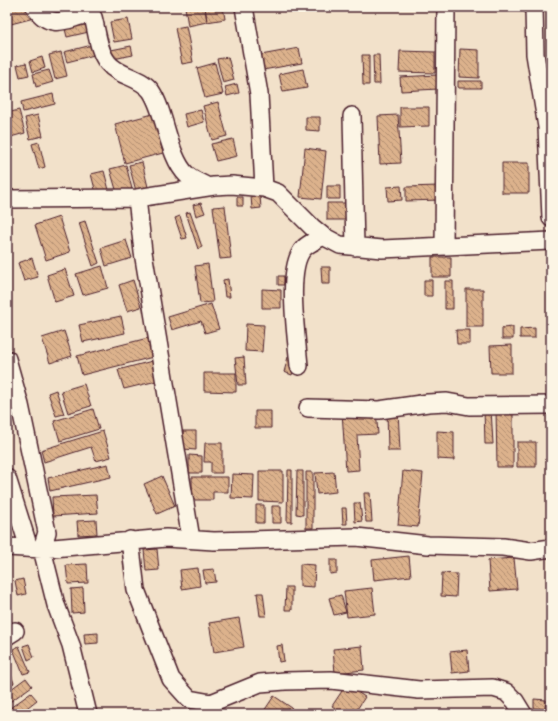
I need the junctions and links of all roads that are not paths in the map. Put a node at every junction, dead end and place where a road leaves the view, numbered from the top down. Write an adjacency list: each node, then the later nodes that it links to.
1 (35, 7): 7 (street)
2 (244, 7): 8 (street)
3 (446, 7): 14 (street)
4 (534, 7): 5 (street)
5 (546, 89): 11 (street)
6 (352, 116): 15 (street)
7 (208, 187): 8 (street); 9 (street)
8 (264, 188): 12 (street)
9 (137, 198): 10 (street); 22 (street)
10 (7, 199)
11 (551, 218)
12 (323, 236): 15 (street); 17 (street)
13 (551, 241): 14 (street)
14 (444, 246): 15 (street)
15 (355, 247)
16 (7, 359): 25 (street)
17 (299, 366)
18 (551, 405): 19 (street)
19 (308, 408)
20 (7, 478): 25 (street)
21 (130, 540): 22 (street); 25 (street); 27 (street)
22 (191, 540): 24 (street)
23 (7, 547): 25 (street)
24 (551, 548)
25 (36, 549): 26 (street)
26 (88, 714)
27 (523, 714)

